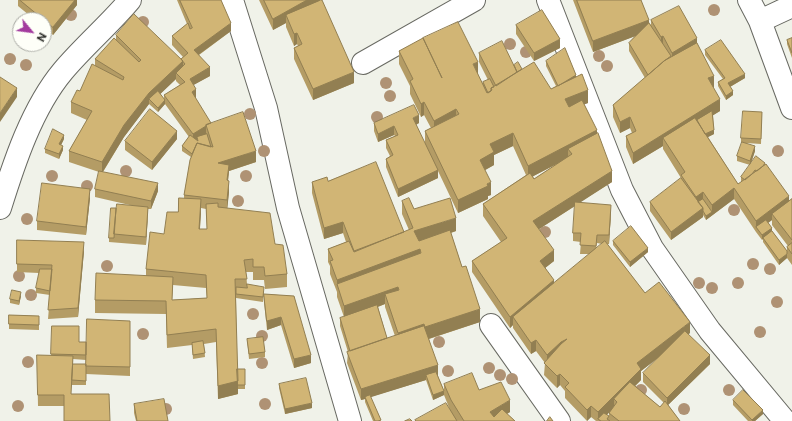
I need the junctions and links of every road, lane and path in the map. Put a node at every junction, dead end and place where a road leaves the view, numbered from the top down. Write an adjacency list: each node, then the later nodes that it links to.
1 (130, 0): 10 (street)
2 (232, 0): 12 (street)
3 (474, 0): 8 (street)
4 (548, 0): 14 (street)
5 (749, 0): 7 (street)
6 (792, 6): 7 (street)
7 (760, 21): 9 (street)
8 (363, 63)
9 (792, 108)
10 (0, 208)
11 (491, 325): 13 (street)
12 (350, 421)
13 (559, 421)
14 (785, 421)

